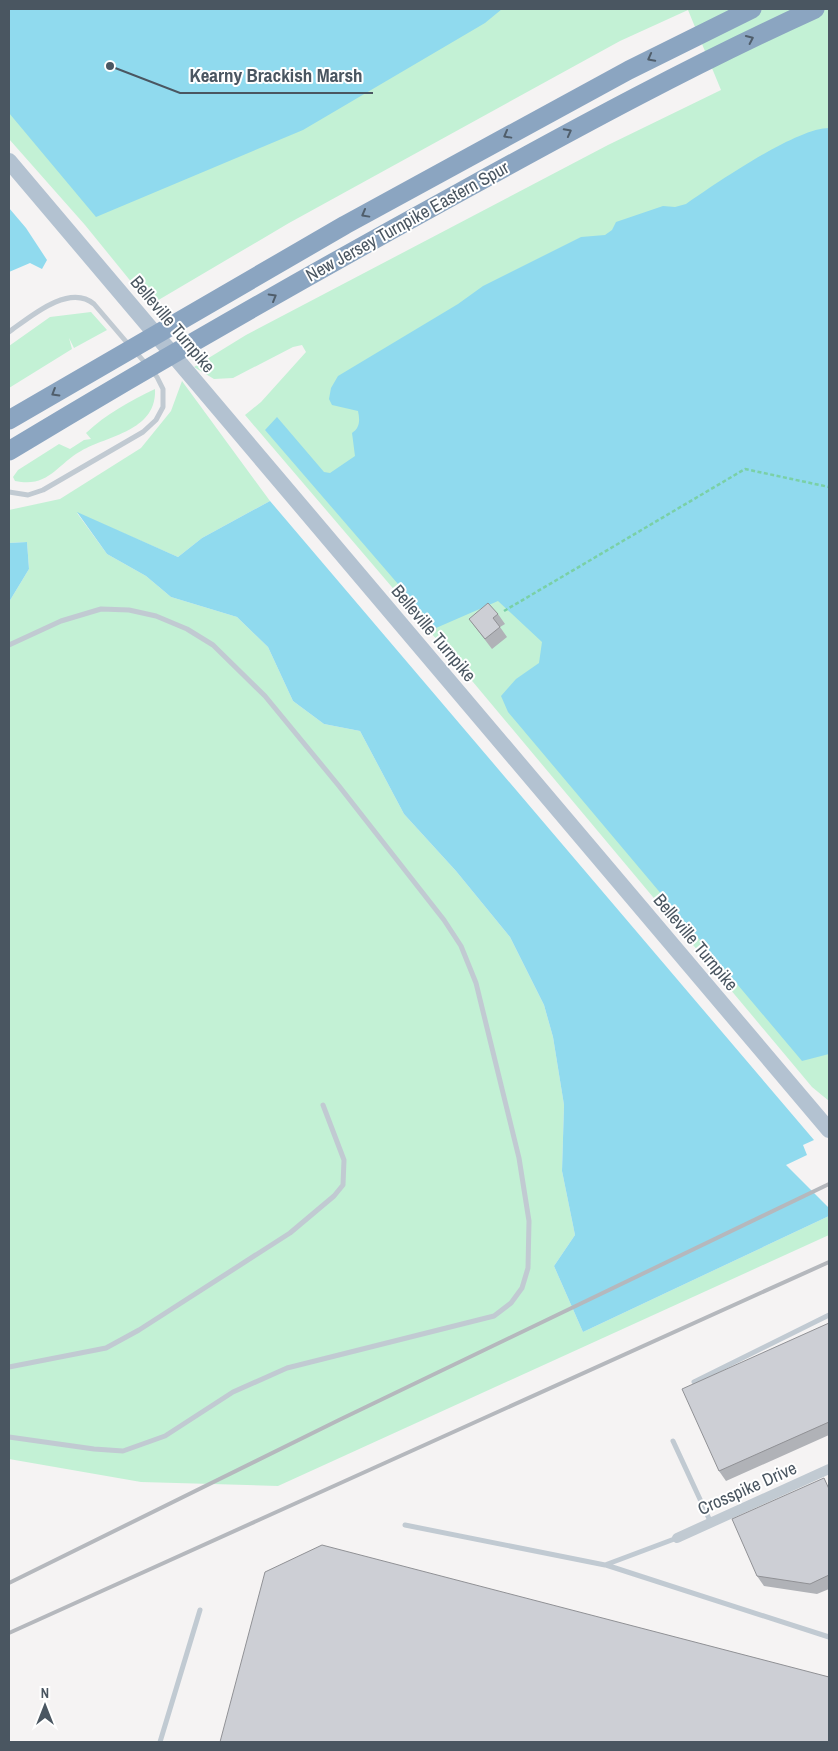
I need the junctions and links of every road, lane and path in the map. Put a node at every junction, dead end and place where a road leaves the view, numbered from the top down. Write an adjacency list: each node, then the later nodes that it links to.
1 (752, 9): 5 (highway, New Jersey Turnpike Eastern Spur, one-way to 5)
2 (815, 9): 6 (highway, New Jersey Turnpike Eastern Spur, one-way to 2)
3 (9, 161): 12 (main road, Belleville Turnpike)
4 (9, 332): 8 (lane)
5 (9, 420)
6 (9, 451)
7 (829, 487): 9 (path)
8 (9, 492)
9 (504, 611)
10 (9, 645): 16 (lane)
11 (323, 1105): 14 (lane)
12 (827, 1124)
13 (829, 1315): 15 (lane)
14 (9, 1367)
15 (694, 1382)
16 (9, 1437)
17 (672, 1441): 19 (lane)
18 (829, 1469): 19 (street, Crosspike Drive)
19 (711, 1522): 21 (street, Crosspike Drive)
20 (405, 1524): 22 (lane)
21 (677, 1538): 22 (lane)
22 (605, 1565): 24 (lane)
23 (200, 1610): 25 (lane)
24 (829, 1637)
25 (160, 1742)

